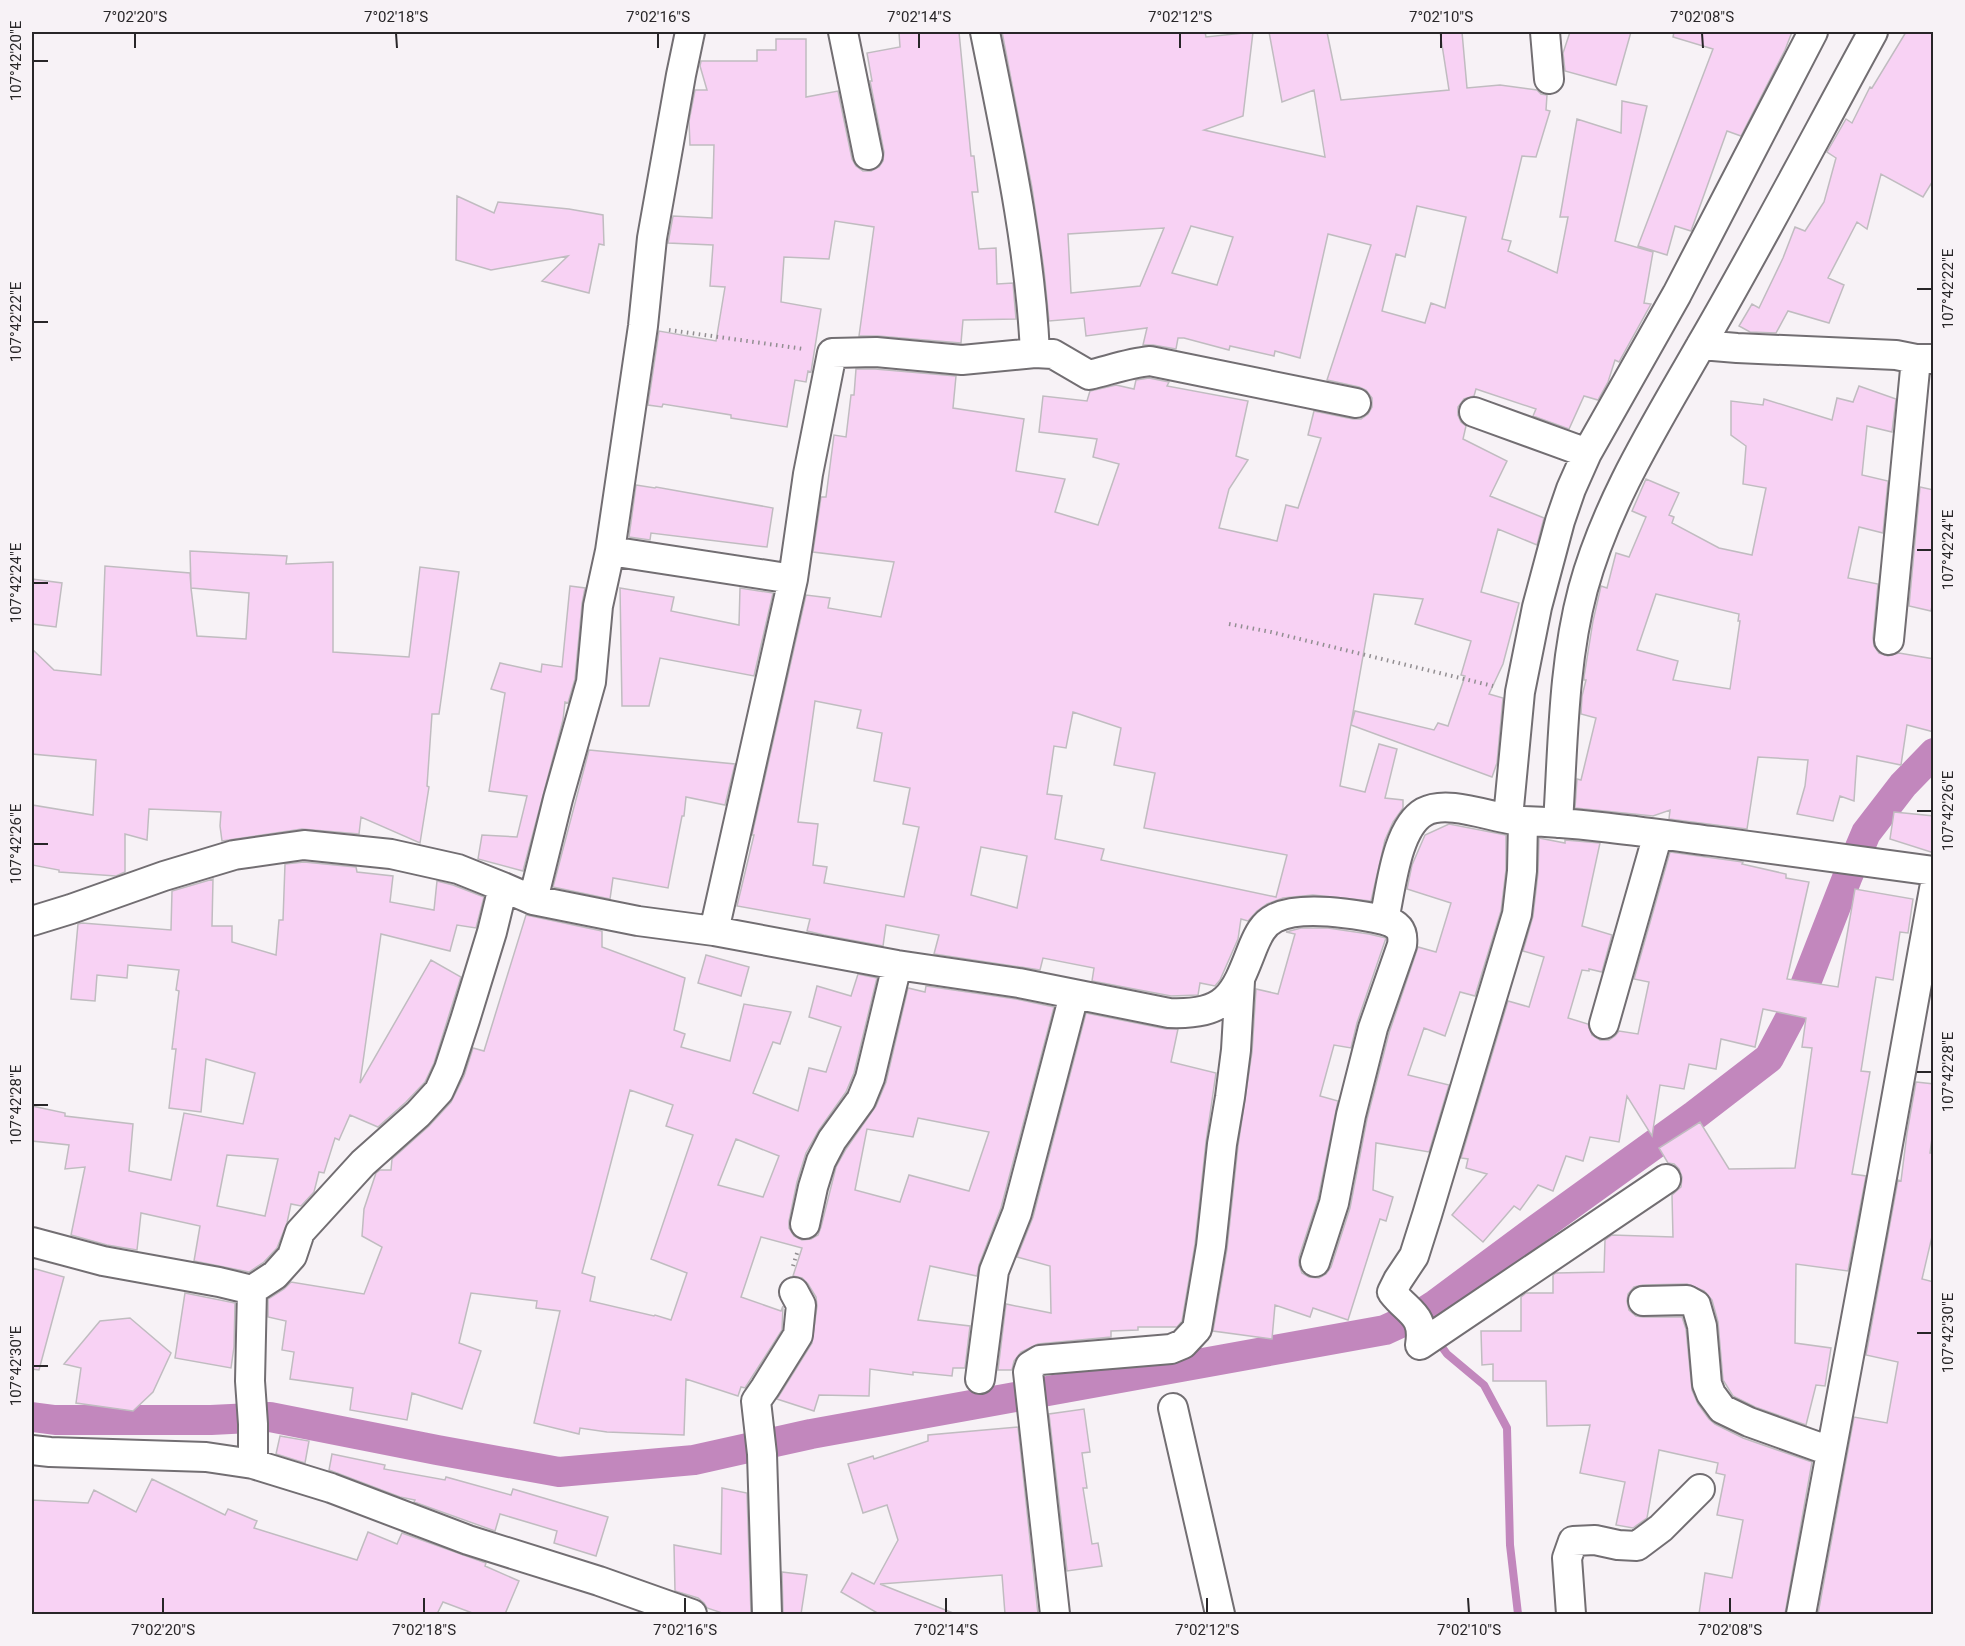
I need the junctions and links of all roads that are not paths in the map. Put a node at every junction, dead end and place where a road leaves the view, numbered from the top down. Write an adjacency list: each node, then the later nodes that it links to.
1 (690, 32): 15 (street)
2 (843, 32): 8 (street)
3 (985, 32): 10 (street)
4 (1545, 32): 7 (street)
5 (1813, 32): 14 (street)
6 (1874, 32): 9 (street)
7 (1549, 79)
8 (868, 155)
9 (1701, 345): 11 (street); 18 (street)
10 (1035, 353): 12 (street); 16 (street)
11 (1925, 359): 17 (street)
12 (1356, 403)
13 (1474, 412): 14 (street)
14 (1587, 453): 18 (street)
15 (610, 551): 16 (street); 23 (street)
16 (792, 579): 26 (street)
17 (1889, 640)
18 (1534, 821): 19 (street); 24 (street); 31 (street)
19 (1658, 834): 20 (street); 30 (street)
20 (1934, 871)
21 (503, 887): 23 (street); 25 (street); 35 (street)
22 (1934, 889): 41 (street)
23 (532, 900): 26 (street)
24 (1384, 920): 28 (street); 34 (street)
25 (32, 921)
26 (714, 931): 27 (street)
27 (897, 965): 29 (street); 32 (street)
28 (1240, 981): 29 (street); 46 (street)
29 (1074, 995): 38 (street)
30 (1604, 1024)
31 (1666, 1179)
32 (805, 1224)
33 (32, 1242): 35 (street)
34 (1316, 1262)
35 (252, 1290): 42 (street)
36 (794, 1292): 45 (street)
37 (1643, 1301): 41 (street)
38 (980, 1379)
39 (1173, 1408): 47 (street)
40 (32, 1450): 42 (street)
41 (1830, 1450): 49 (street)
42 (253, 1464): 44 (street)
43 (1700, 1489): 48 (street)
44 (692, 1614)
45 (767, 1614)
46 (1055, 1614)
47 (1220, 1614)
48 (1571, 1614)
49 (1801, 1614)

